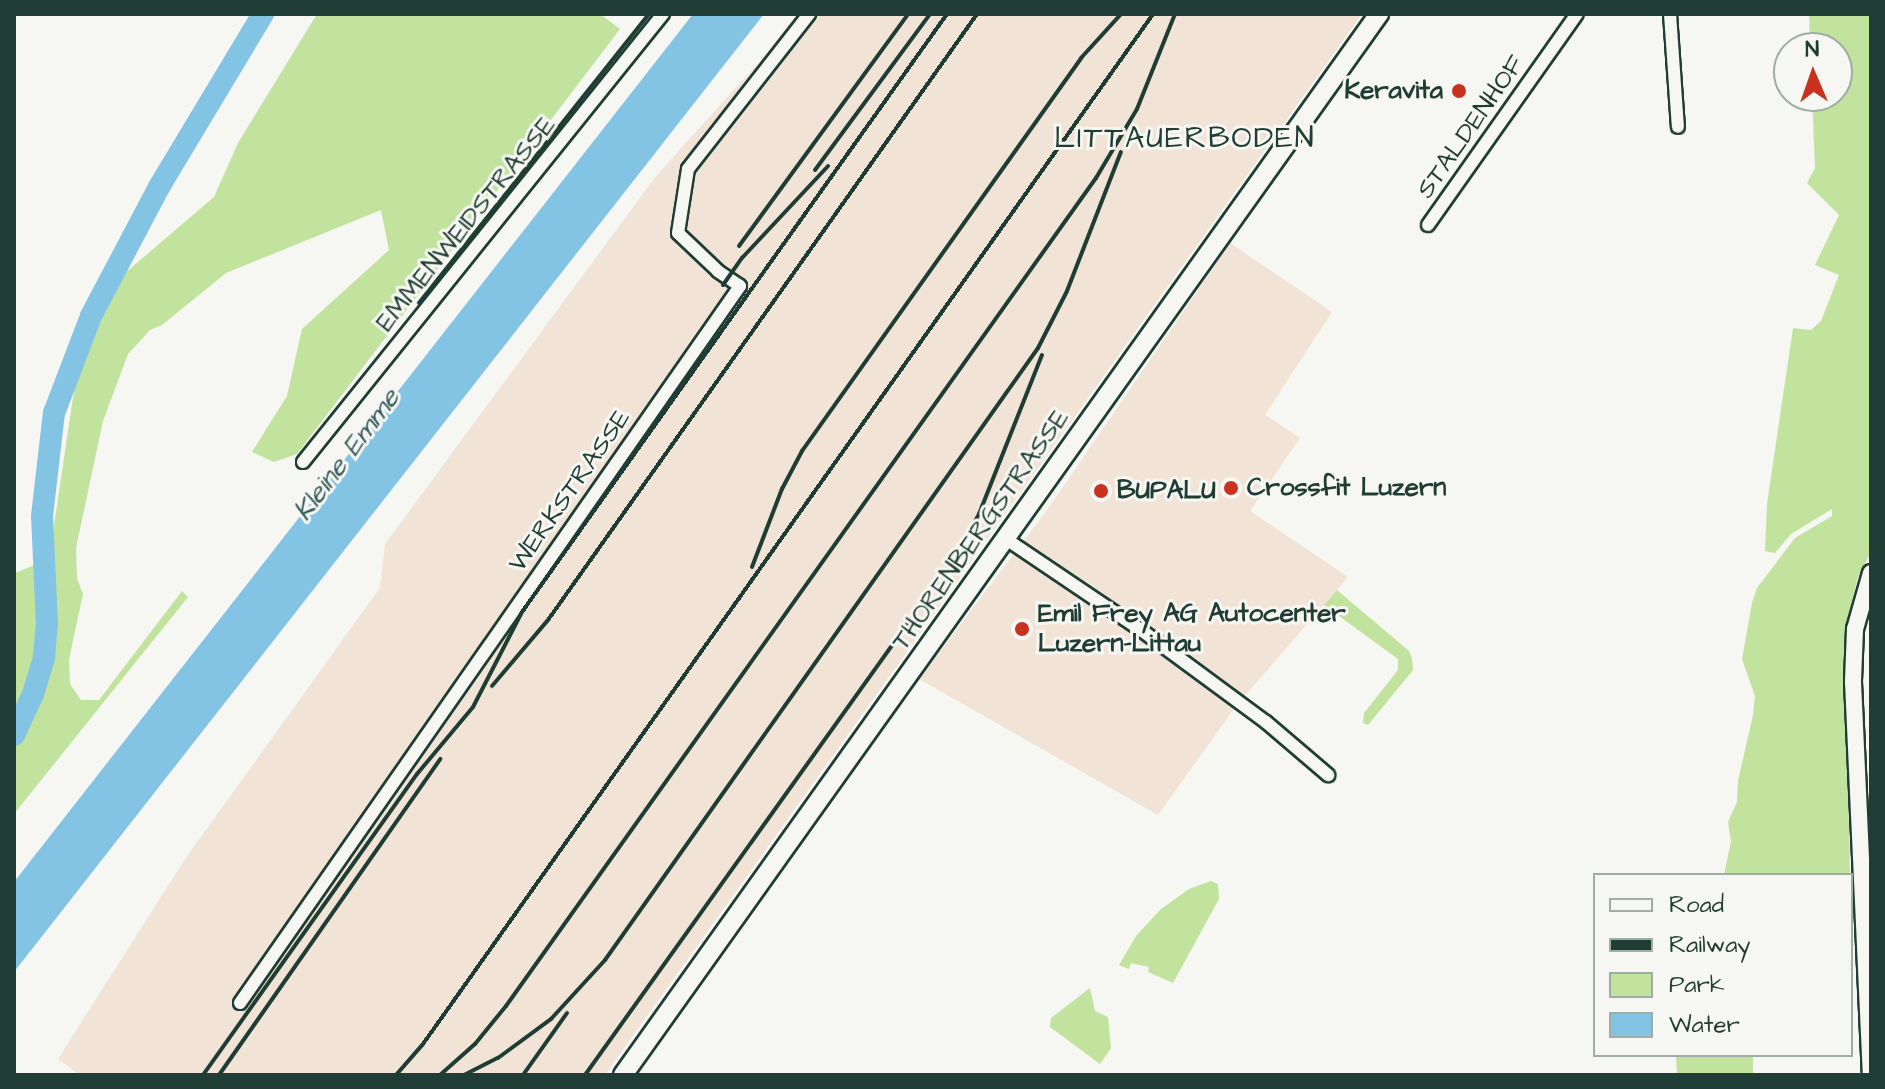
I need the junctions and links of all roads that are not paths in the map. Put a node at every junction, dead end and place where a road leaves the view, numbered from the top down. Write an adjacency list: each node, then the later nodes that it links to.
1 (663, 14): 8 (street, EMMENWEIDSTRASSE)
2 (809, 14): 13 (street, WERKSTRASSE)
3 (1379, 14): 9 (main road, THORENBERGSTRASSE)
4 (1577, 14): 7 (street, STALDENHOF)
5 (1670, 14): 6 (street)
6 (1678, 127)
7 (1428, 225)
8 (303, 462)
9 (1006, 539): 11 (street); 15 (main road, THORENBERGSTRASSE)
10 (1871, 573): 12 (street)
11 (1328, 775)
12 (1869, 1001): 14 (street)
13 (240, 1003)
14 (1871, 1073)
15 (623, 1075)

